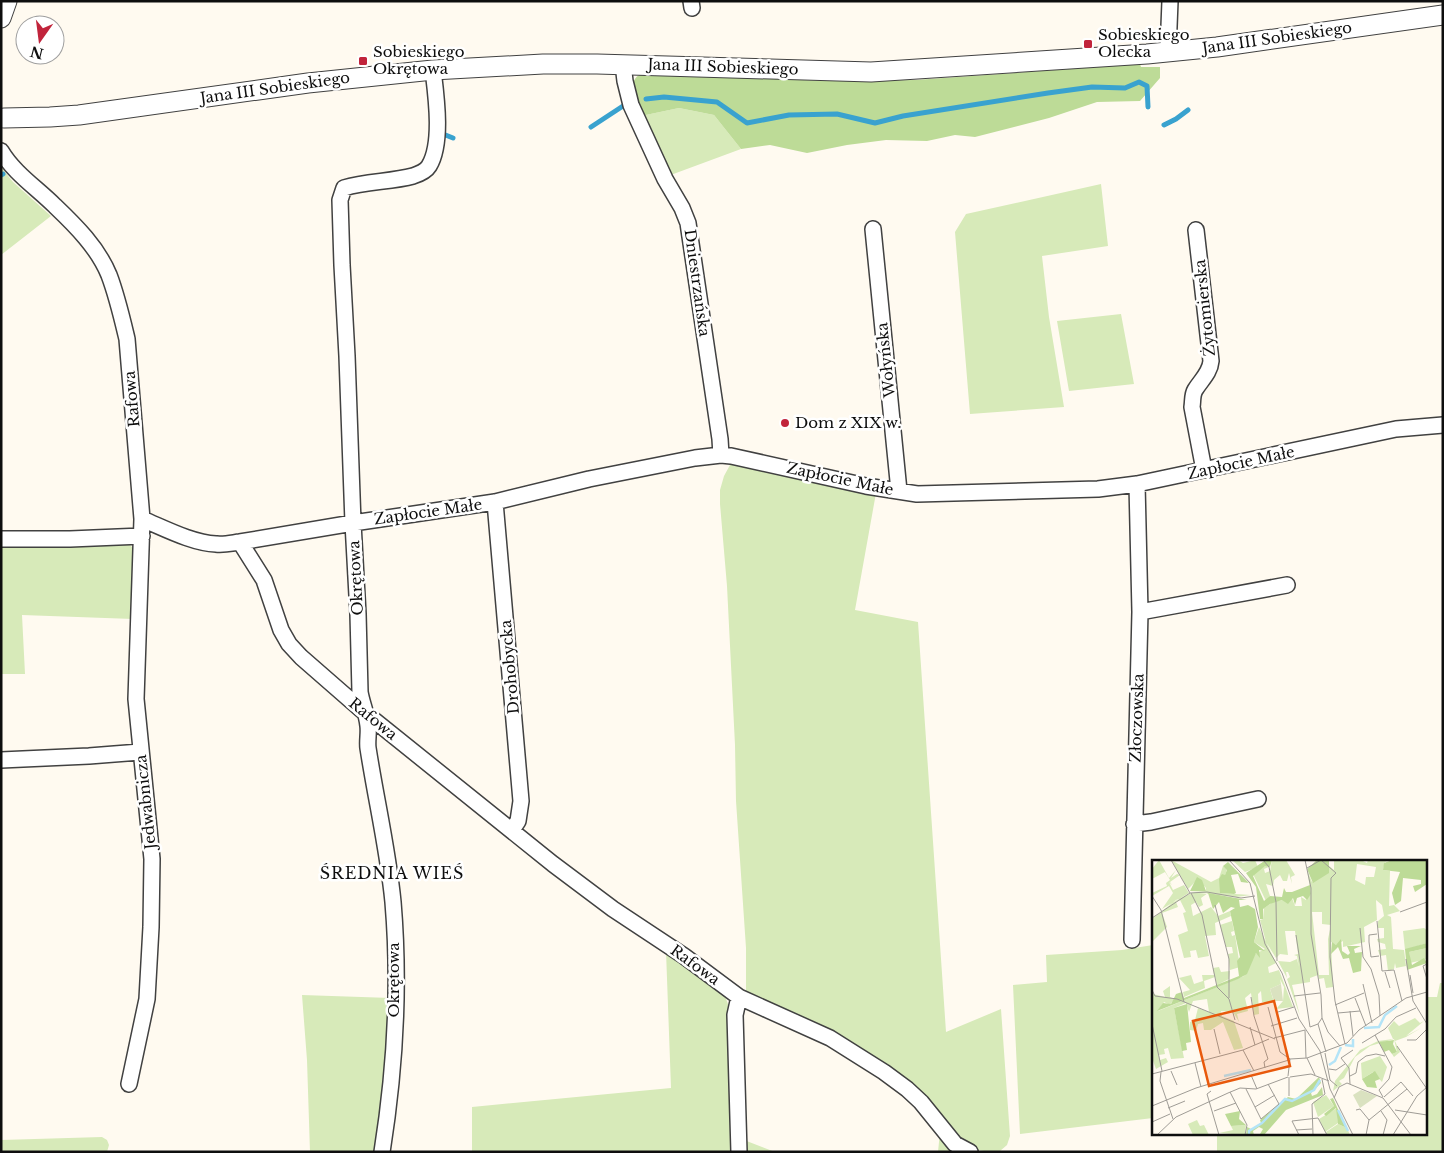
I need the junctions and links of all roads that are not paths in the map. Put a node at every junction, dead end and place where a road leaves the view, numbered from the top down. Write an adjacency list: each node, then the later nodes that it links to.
1 (7, 1): 4 (street)
2 (1170, 1): 5 (street)
3 (1443, 15): 5 (street, Jana III Sobieskiego)
4 (1, 18)
5 (1168, 52): 6 (street, Jana III Sobieskiego)
6 (623, 64): 7 (street, Jana III Sobieskiego); 13 (street, Dniestrzańska)
7 (433, 70): 8 (street, Jana III Sobieskiego); 19 (street, Okrętowa)
8 (2, 116)
9 (1, 151): 18 (street, Rafowa)
10 (873, 229): 16 (street, Wołyńska)
11 (1196, 230): 14 (street, Żytomierska)
12 (1443, 424): 14 (street, Zapłocie Małe)
13 (720, 455): 16 (street, Zapłocie Małe); 17 (street, Zapłocie Małe)
14 (1204, 470): 15 (street, Zapłocie Małe)
15 (1137, 484): 16 (street, Zapłocie Małe); 24 (street, Złoczowska)
16 (899, 491)
17 (495, 502): 19 (street, Zapłocie Małe); 30 (street, Drohobycka)
18 (142, 520): 20 (street, Jedwabnicza); 22 (street)
19 (353, 523): 22 (street, Zapłocie Małe); 25 (street, Okrętowa)
20 (142, 536): 21 (street); 26 (street, Jedwabnicza)
21 (1, 538)
22 (240, 542): 25 (street, Rafowa)
23 (1287, 585): 24 (street)
24 (1140, 612): 29 (street, Złoczowska)
25 (364, 712): 30 (street, Rafowa); 34 (street, Okrętowa)
26 (140, 752): 27 (street); 33 (street, Jedwabnicza)
27 (1, 760)
28 (1258, 800): 29 (street)
29 (1134, 824): 31 (street, Złoczowska)
30 (512, 830): 32 (street, Rafowa)
31 (1132, 940)
32 (739, 997): 35 (street); 36 (street, Rafowa)
33 (129, 1084)
34 (382, 1152)
35 (739, 1152)
36 (970, 1152)

